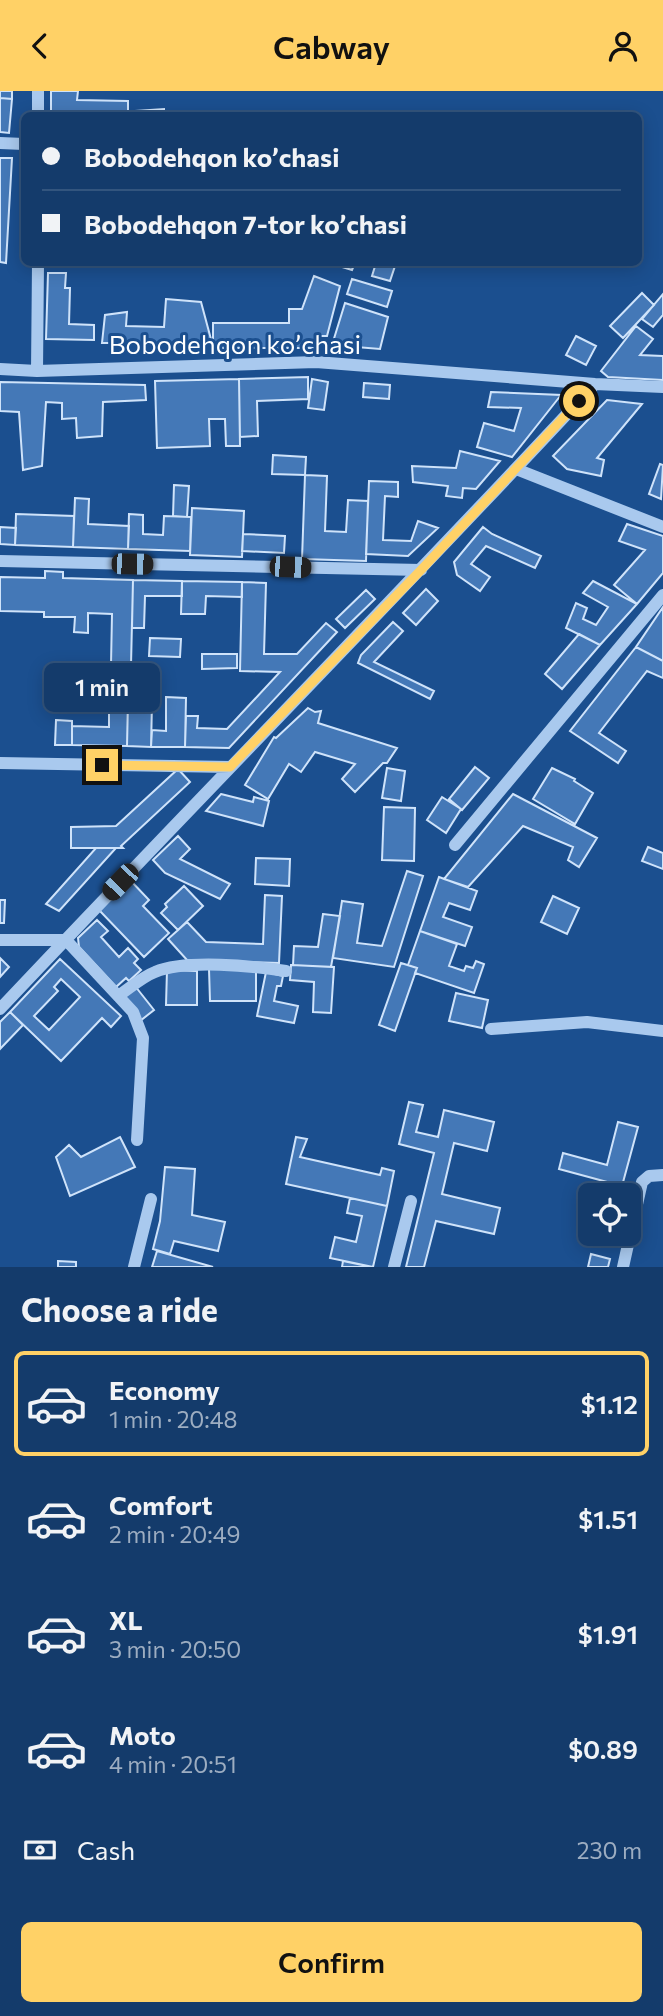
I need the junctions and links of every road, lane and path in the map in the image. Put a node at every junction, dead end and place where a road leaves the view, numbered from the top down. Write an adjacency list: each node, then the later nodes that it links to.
1 (38, 91): 2 (street)
2 (38, 112)
3 (0, 143): 4 (street)
4 (21, 144)
5 (38, 266): 7 (street)
6 (0, 369): 7 (street, Bobodehqon koʼchasi)
7 (37, 371): 8 (street, Bobodehqon koʼchasi)
8 (595, 384): 9 (street, Bobodehqon koʼchasi); 10 (street)
9 (663, 387)
10 (516, 469): 11 (street); 13 (street)
11 (663, 527)
12 (0, 561): 13 (street)
13 (421, 570): 16 (street)
14 (663, 595): 17 (street)
15 (0, 763): 16 (street)
16 (230, 767): 19 (street)
17 (455, 845)
18 (0, 940): 19 (street)
19 (66, 940): 21 (street); 22 (street)
20 (286, 971): 21 (street)
21 (118, 996): 25 (street)
22 (0, 1009)
23 (491, 1029): 24 (street)
24 (663, 1031)
25 (137, 1140)
26 (663, 1175): 31 (street)
27 (151, 1199): 29 (street)
28 (411, 1201): 30 (street)
29 (134, 1267)
30 (394, 1267)
31 (623, 1267)

